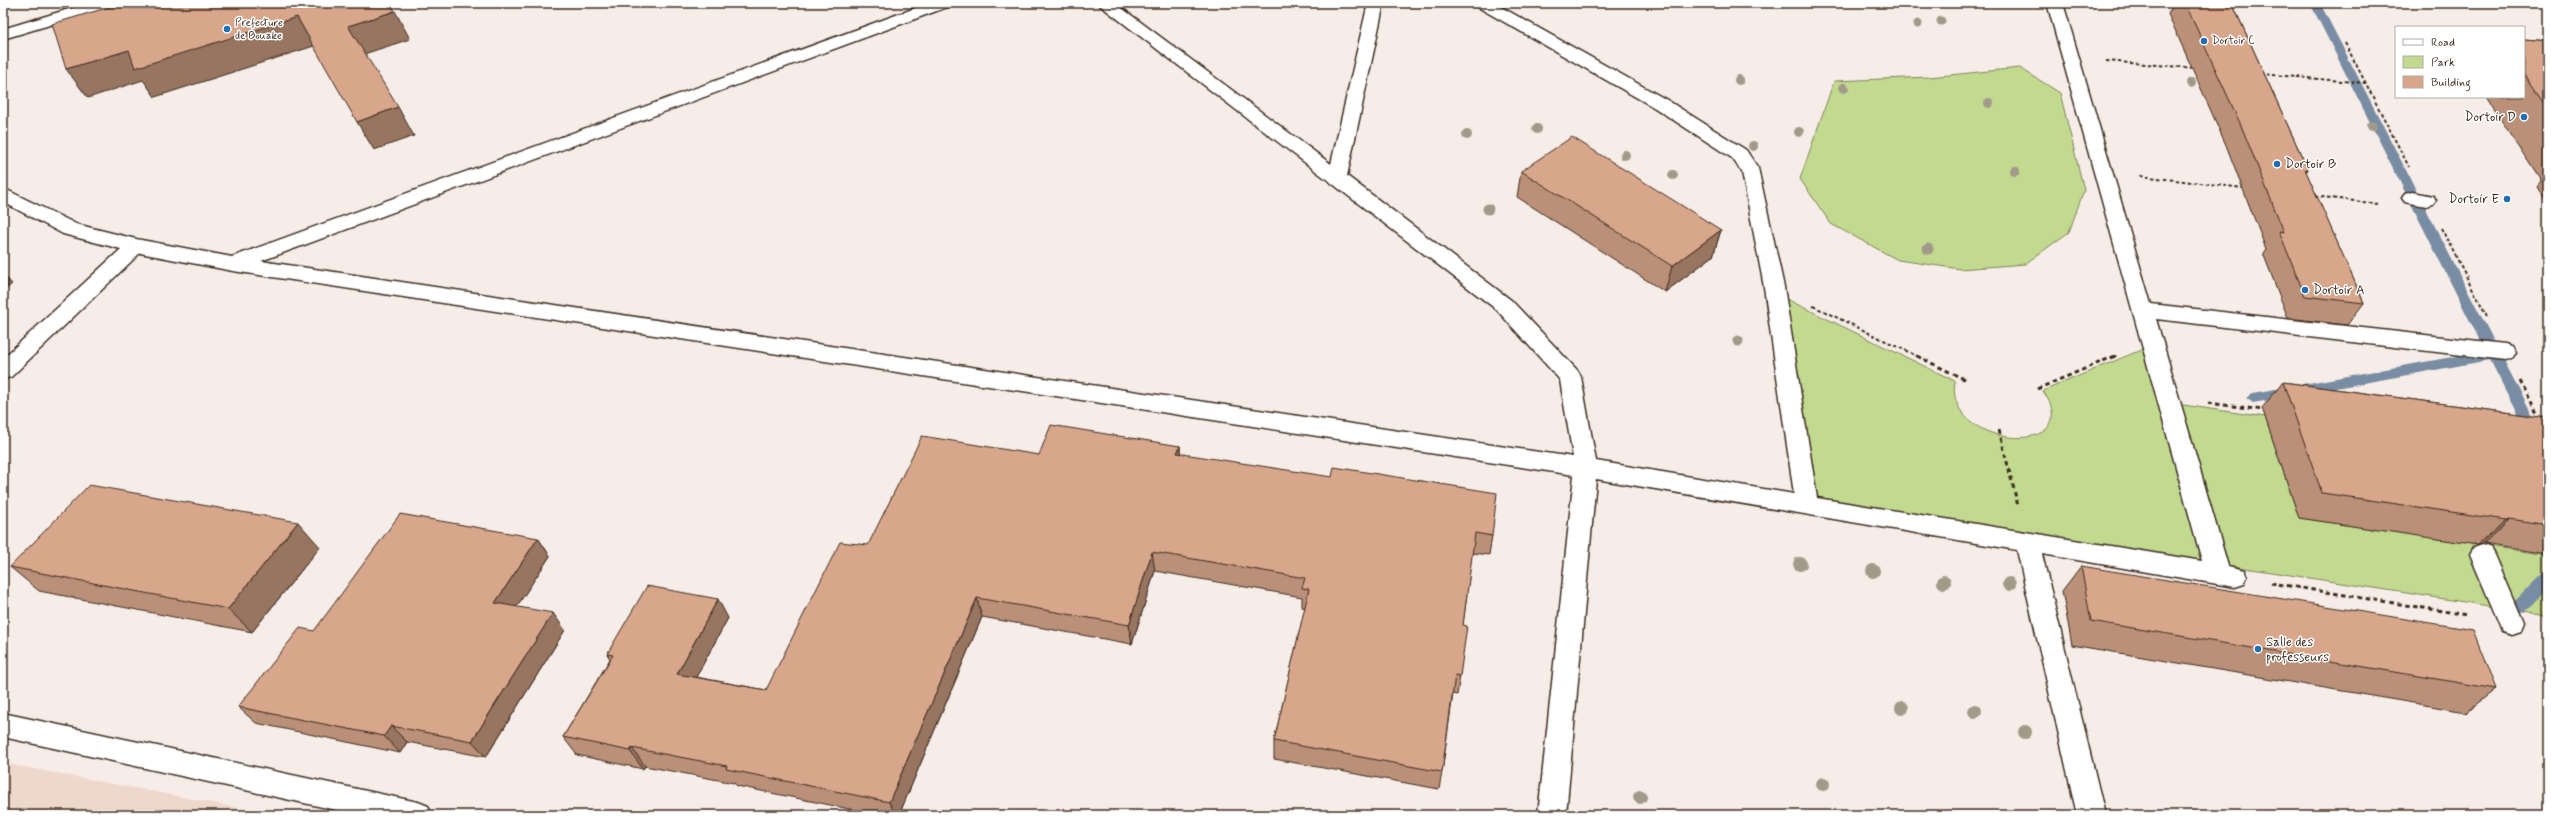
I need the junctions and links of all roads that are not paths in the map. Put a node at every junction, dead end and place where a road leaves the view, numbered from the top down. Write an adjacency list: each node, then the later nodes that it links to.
1 (107, 3): 7 (street)
2 (944, 3): 11 (street)
3 (1105, 3): 8 (street)
4 (1376, 3): 8 (street)
5 (1482, 3): 16 (street)
6 (2056, 3): 12 (street)
7 (3, 34)
8 (1337, 178): 15 (street)
9 (3, 194): 10 (street)
10 (136, 246): 11 (street); 14 (street)
11 (233, 264): 15 (street)
12 (2143, 310): 13 (street); 17 (street)
13 (2496, 351)
14 (3, 371)
15 (1586, 468): 16 (street); 22 (street)
16 (1807, 506): 17 (street)
17 (2027, 543): 23 (street)
18 (2482, 555): 19 (street)
19 (2512, 623)
20 (3, 725): 21 (street)
21 (418, 815)
22 (1552, 815)
23 (2090, 815)

